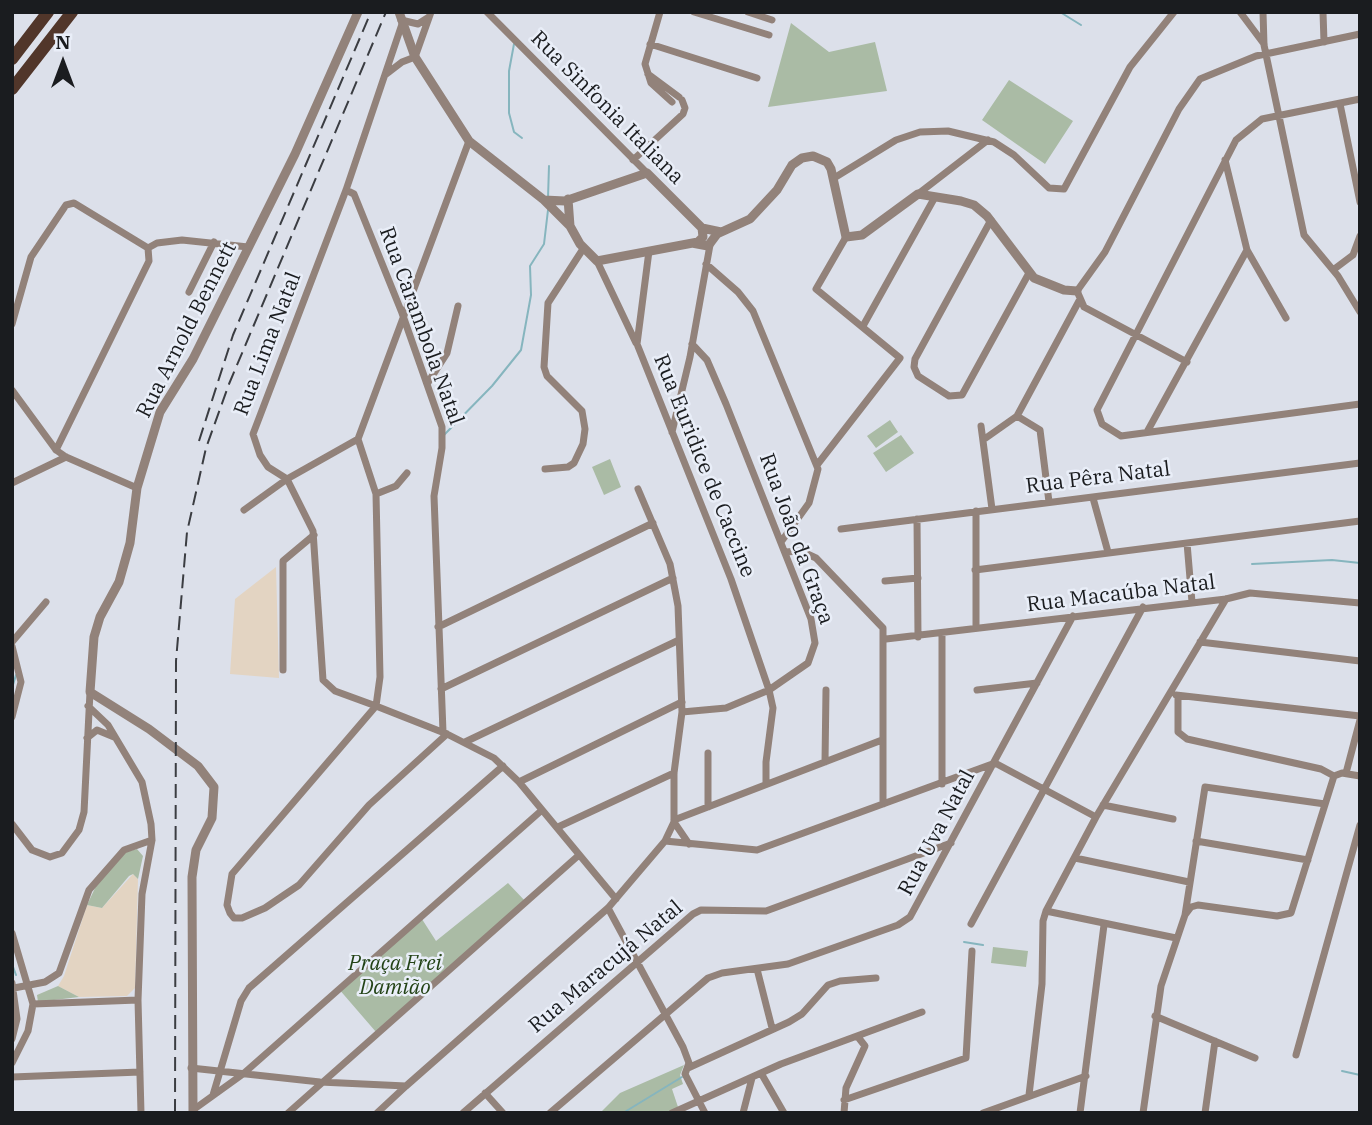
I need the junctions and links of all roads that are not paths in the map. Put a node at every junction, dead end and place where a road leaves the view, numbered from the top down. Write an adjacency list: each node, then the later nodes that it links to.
1 (48, 12): 23 (main road)
2 (72, 12): 26 (main road)
3 (358, 12): 27 (street, Rua Arnold Bennett)
4 (365, 12): 27 (street, Rua Arnold Bennett)
5 (487, 12): 33 (street, Rua Sinfonia Italiana)
6 (660, 12): 19 (street)
7 (694, 12): 17 (street)
8 (748, 12): 15 (street)
9 (1174, 12): 31 (street)
10 (1240, 12): 20 (street)
11 (1263, 12): 20 (street)
12 (1323, 12): 18 (street)
13 (430, 15): 14 (street); 22 (street)
14 (401, 18): 22 (street); 24 (street, Rua Lima Natal)
15 (772, 20)
16 (1360, 34): 18 (street)
17 (769, 35)
18 (1324, 42): 21 (street)
19 (650, 44): 25 (street); 33 (street)
20 (1264, 45): 21 (street)
21 (1266, 54): 30 (street); 59 (street)
22 (415, 57): 24 (street); 32 (street)
23 (12, 59)
24 (383, 77): 37 (street, Rua Lima Natal)
25 (757, 78)
26 (12, 89)
27 (324, 94): 50 (street, Rua Arnold Bennett)
28 (1360, 99): 29 (street)
29 (1340, 104): 30 (street); 42 (street)
30 (1280, 115): 34 (street); 57 (street)
31 (988, 139): 36 (street); 38 (street)
32 (469, 141): 40 (street); 64 (street)
33 (633, 160): 35 (street, Rua Sinfonia Italiana)
34 (1225, 160): 53 (street); 68 (street)
35 (647, 173): 41 (street); 45 (street, Rua Sinfonia Italiana)
36 (834, 178): 45 (street); 47 (street)
37 (346, 190): 64 (street, Rua Carambola Natal); 87 (street, Rua Lima Natal)
38 (918, 194): 39 (street); 47 (street)
39 (935, 197): 43 (street); 67 (street)
40 (544, 200): 41 (street); 44 (street)
41 (568, 200): 44 (street)
42 (1360, 202)
43 (991, 220): 58 (street); 58 (street)
44 (570, 226): 52 (street)
45 (711, 235): 49 (street); 49 (street); 56 (street)
46 (1360, 236): 57 (street)
47 (846, 237): 67 (street)
48 (214, 242): 50 (street); 51 (street); 60 (street)
49 (692, 243): 54 (street)
50 (248, 247): 89 (street, Rua Arnold Bennett)
51 (148, 248): 66 (street); 81 (street)
52 (583, 249): 55 (street); 85 (street)
53 (1247, 250): 65 (street); 71 (street)
54 (649, 251): 55 (street); 69 (street, Rua Euridice de Caccine)
55 (597, 261): 69 (street)
56 (706, 264): 70 (street); 84 (street)
57 (1332, 270): 63 (street)
58 (1029, 273): 59 (street)
59 (1077, 291): 61 (street)
60 (189, 292)
61 (1079, 301): 68 (street); 75 (street)
62 (458, 306): 72 (street)
63 (1360, 312)
64 (402, 313): 72 (street, Rua Carambola Natal); 79 (street)
65 (1286, 318)
66 (12, 324)
67 (863, 326): 84 (street)
68 (1134, 334): 71 (street); 78 (street)
69 (636, 344): 77 (street, Rua Euridice de Caccine)
70 (692, 344): 77 (street); 102 (street, Rua João da Graça)
71 (1187, 362): 78 (street)
72 (427, 384): 116 (street, Rua Carambola Natal)
73 (12, 390): 81 (street)
74 (1360, 404): 78 (street)
75 (1017, 416): 80 (street); 93 (street)
76 (981, 426): 80 (street)
77 (672, 432): 128 (street, Rua Euridice de Caccine)
78 (1147, 432)
79 (358, 439): 87 (street); 91 (street)
80 (983, 440): 94 (street)
81 (56, 450): 82 (street)
82 (66, 457): 88 (street); 89 (street)
83 (1360, 464): 92 (street, Rua Pêra Natal)
84 (817, 465): 102 (street)
85 (545, 470)
86 (407, 473): 91 (street)
87 (287, 479): 95 (street); 101 (street, Rua Lima Natal)
88 (12, 483)
89 (137, 488): 132 (street, Rua Arnold Bennett)
90 (638, 489): 99 (street)
91 (376, 494): 135 (street)
92 (1093, 498): 93 (street, Rua Pêra Natal); 105 (street)
93 (1049, 502): 94 (street, Rua Pêra Natal)
94 (992, 509): 96 (street, Rua Pêra Natal)
95 (244, 510)
96 (976, 511): 97 (street, Rua Pêra Natal); 106 (street)
97 (917, 519): 100 (street, Rua Pêra Natal); 108 (street)
98 (1360, 521): 103 (street)
99 (653, 523): 107 (street); 116 (street)
100 (841, 529)
101 (314, 535): 125 (street); 135 (street, Rua Lima Natal)
102 (781, 542): 104 (street, Rua João da Graça)
103 (1187, 543): 105 (street); 112 (street)
104 (785, 551): 120 (street); 128 (street, Rua João da Graça)
105 (1108, 552): 106 (street)
106 (975, 570): 117 (street)
107 (673, 578): 121 (street); 127 (street)
108 (918, 578): 109 (street); 119 (street)
109 (885, 581)
110 (1226, 599): 112 (street, Rua Macaúba Natal); 113 (street, Rua Macaúba Natal); 122 (street)
111 (46, 601): 123 (street)
112 (1192, 602): 114 (street, Rua Macaúba Natal)
113 (1360, 603)
114 (1143, 607): 115 (street, Rua Macaúba Natal); 156 (street)
115 (1073, 616): 117 (street, Rua Macaúba Natal); 126 (street, Rua Uva Natal)
116 (438, 626): 127 (street, Rua Carambola Natal)
117 (976, 628): 118 (street, Rua Macaúba Natal)
118 (943, 634): 119 (street, Rua Macaúba Natal); 155 (street)
119 (918, 637): 120 (street, Rua Macaúba Natal)
120 (886, 639): 143 (street)
121 (679, 640): 134 (street); 144 (street)
122 (1200, 642): 124 (street); 131 (street)
123 (12, 644): 138 (street)
124 (1360, 661)
125 (283, 670)
126 (1037, 683): 130 (street); 147 (street, Rua Uva Natal)
127 (441, 689): 140 (street, Rua Carambola Natal)
128 (769, 690): 137 (street, Rua João da Graça); 154 (street, Rua Euridice de Caccine)
129 (826, 690): 146 (street)
130 (977, 690)
131 (1170, 691): 133 (street); 159 (street)
132 (90, 692): 136 (street, Rua Arnold Bennett); 205 (street)
133 (1178, 696): 139 (street); 151 (street)
134 (682, 702): 137 (street); 153 (street)
135 (376, 705): 140 (street); 140 (street)
136 (88, 706): 141 (street); 142 (street, Rua Arnold Bennett)
137 (682, 712): 149 (street)
138 (12, 717)
139 (1360, 718): 150 (street)
140 (445, 733): 144 (street)
141 (114, 737): 142 (street); 168 (street)
142 (87, 738): 165 (street, Rua Arnold Bennett)
143 (883, 740): 146 (street); 157 (street)
144 (465, 742): 148 (street)
145 (708, 753): 160 (street)
146 (825, 762): 154 (street)
147 (995, 762): 155 (street); 156 (street); 171 (street, Rua Uva Natal)
148 (503, 766): 153 (street); 207 (street)
149 (674, 773): 164 (street); 167 (street)
150 (1346, 773): 151 (street); 152 (street)
151 (1334, 776): 158 (street)
152 (1360, 776)
153 (519, 782): 161 (street)
154 (766, 783): 160 (street)
155 (942, 784): 157 (street)
156 (1046, 788): 162 (street); 181 (street)
157 (883, 804): 172 (street)
158 (1325, 804): 170 (street); 175 (street)
159 (1103, 806): 162 (street); 163 (street)
160 (708, 807): 164 (street)
161 (542, 810): 167 (street); 210 (street)
162 (1096, 817): 174 (street)
163 (1173, 818)
164 (674, 821): 169 (street); 172 (street)
165 (12, 824)
166 (1360, 825): 202 (street)
167 (558, 827): 173 (street)
168 (152, 840): 189 (street); 191 (street)
169 (665, 841): 172 (street); 177 (street)
170 (1196, 841): 175 (street); 176 (street)
171 (951, 843): 186 (street, Rua Maracujá Natal); 187 (street, Rua Uva Natal)
172 (689, 844)
173 (579, 855): 177 (street); 214 (street)
174 (1075, 858): 176 (street); 179 (street)
175 (1308, 860): 180 (street)
176 (1189, 882): 180 (street)
177 (616, 899): 178 (street)
178 (607, 908): 186 (street); 216 (street)
179 (1046, 911): 182 (street); 219 (street)
180 (1185, 915): 184 (street)
181 (971, 924)
182 (1104, 925): 184 (street); 211 (street)
183 (12, 933): 189 (street)
184 (1176, 938): 195 (street)
185 (972, 951): 222 (street)
186 (637, 963): 194 (street); 217 (street, Rua Maracujá Natal)
187 (757, 969): 194 (street, Rua Uva Natal); 198 (street)
188 (876, 978): 198 (street)
189 (29, 985): 190 (street); 192 (street)
190 (13, 986): 196 (street)
191 (138, 1000): 192 (street); 208 (street)
192 (33, 1004): 197 (street)
193 (922, 1012): 199 (street)
194 (665, 1014): 206 (street); 231 (street, Rua Uva Natal)
195 (1155, 1016): 201 (street); 239 (street)
196 (18, 1019): 197 (street); 200 (street)
197 (29, 1021): 204 (street)
198 (772, 1028): 206 (street)
199 (858, 1037): 209 (street); 222 (street)
200 (12, 1039)
201 (1215, 1041): 203 (street); 240 (street)
202 (1296, 1055)
203 (1255, 1058)
204 (12, 1063)
205 (191, 1068): 207 (street); 224 (street)
206 (688, 1068): 221 (street)
207 (220, 1070): 210 (street); 220 (street)
208 (140, 1072): 212 (street); 225 (street)
209 (761, 1073): 213 (street); 235 (street)
210 (243, 1074): 214 (street); 220 (street)
211 (1086, 1076): 215 (street); 218 (street)
212 (12, 1077)
213 (752, 1077): 221 (street); 234 (street)
214 (320, 1082): 216 (street); 226 (street)
215 (1069, 1082): 218 (street); 219 (street)
216 (406, 1086): 223 (street)
217 (485, 1093): 229 (street, Rua Maracujá Natal); 230 (street)
218 (1083, 1094): 238 (street)
219 (1028, 1095): 237 (street)
220 (213, 1096): 224 (street)
221 (698, 1100): 232 (street); 233 (street)
222 (844, 1100): 236 (street)
223 (387, 1104): 227 (street); 228 (street)
224 (193, 1112)
225 (141, 1113)
226 (288, 1113)
227 (377, 1113)
228 (395, 1113)
229 (463, 1113)
230 (503, 1113)
231 (550, 1113)
232 (672, 1113)
233 (705, 1113)
234 (743, 1113)
235 (784, 1113)
236 (844, 1113)
237 (983, 1113)
238 (1080, 1113)
239 (1143, 1113)
240 (1205, 1113)

